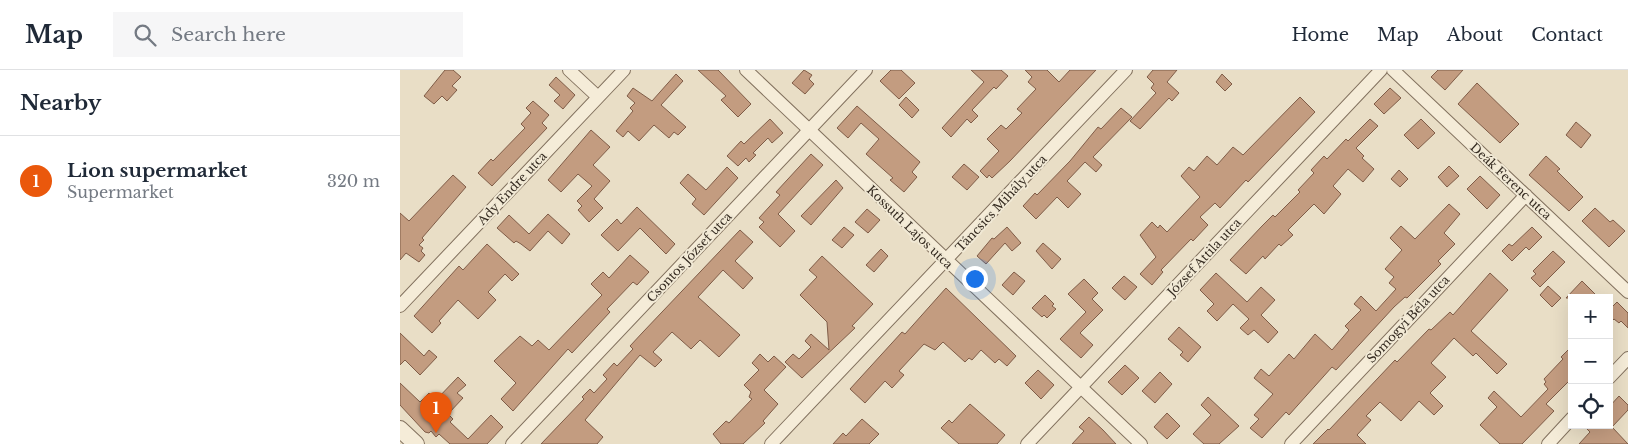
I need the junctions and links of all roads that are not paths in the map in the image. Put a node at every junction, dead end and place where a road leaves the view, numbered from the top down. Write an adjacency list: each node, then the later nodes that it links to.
1 (569, 70): 8 (street)
2 (624, 70): 8 (street, Ady Endre utca)
3 (746, 70): 9 (street, Kossuth Lajos utca)
4 (866, 70): 9 (street, Csontos József utca)
5 (1126, 70): 11 (street, Táncsics Mihály utca)
6 (1381, 70): 16 (street, József Attila utca)
7 (1393, 70): 10 (street, Deák Ferenc utca)
8 (598, 97): 13 (street, Ady Endre utca)
9 (810, 130): 11 (street, Kossuth Lajos utca); 20 (street, Csontos József utca)
10 (1526, 195): 12 (street, Deák Ferenc utca); 24 (street, Somogyi Béla utca)
11 (946, 261): 16 (street, Kossuth Lajos utca); 21 (street, Táncsics Mihály utca)
12 (1628, 292)
13 (400, 306)
14 (1628, 358): 15 (street)
15 (1613, 374)
16 (1081, 387): 22 (street, József Attila utca); 23 (street, Kossuth Lajos utca)
17 (1568, 422): 25 (street)
18 (400, 429): 19 (street)
19 (416, 444)
20 (512, 444)
21 (771, 444)
22 (1027, 444)
23 (1142, 444)
24 (1291, 444)
25 (1548, 444)

